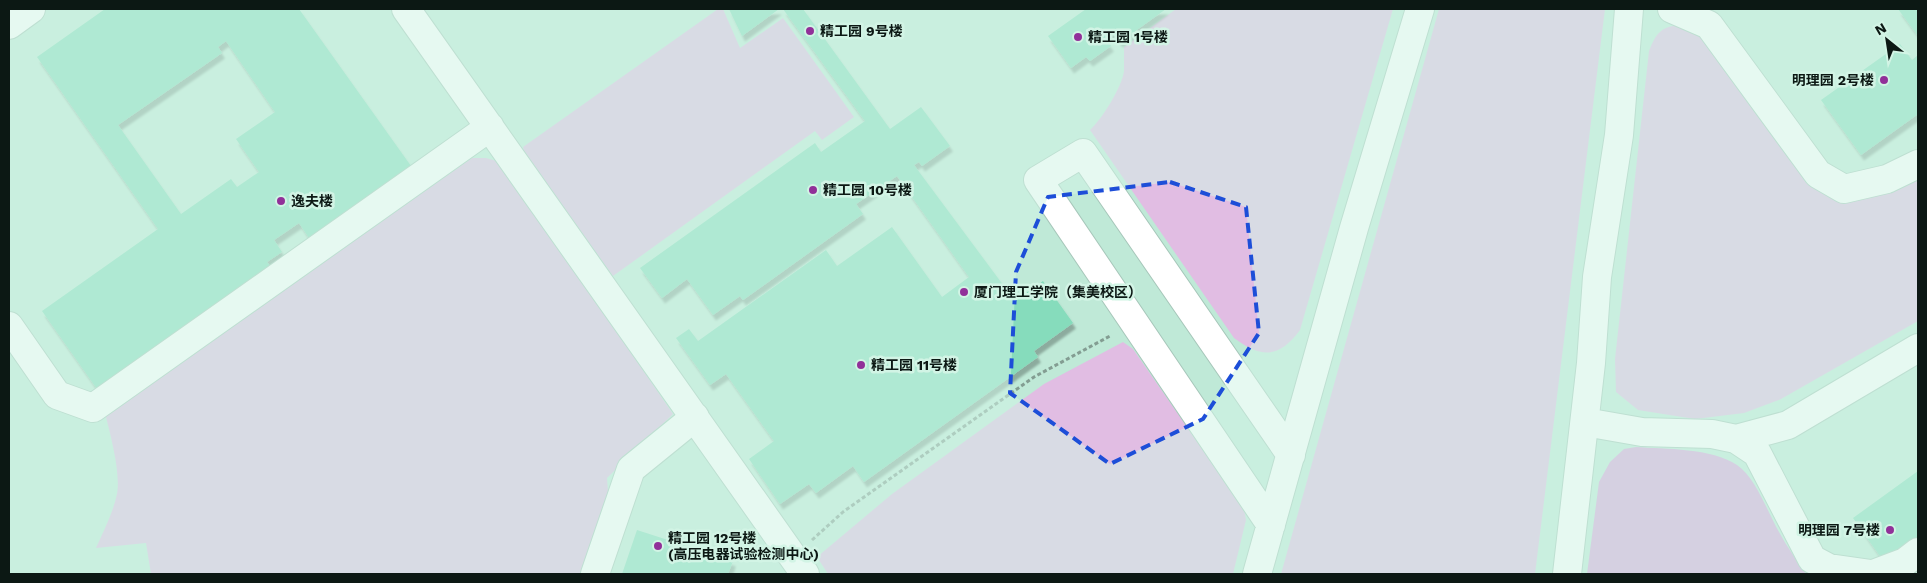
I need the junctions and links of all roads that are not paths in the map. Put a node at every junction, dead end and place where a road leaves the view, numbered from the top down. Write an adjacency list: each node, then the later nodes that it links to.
1 (30, 9): 6 (street)
2 (406, 9): 7 (street)
3 (1420, 9): 14 (street)
4 (1629, 9): 12 (street)
5 (1672, 9): 8 (street)
6 (9, 25)
7 (490, 127): 9 (street); 11 (street)
8 (1918, 164)
9 (9, 326)
10 (1918, 348): 13 (street)
11 (695, 417): 17 (street); 18 (street)
12 (1585, 422): 13 (street); 20 (street)
13 (1736, 439): 21 (street)
14 (1291, 455): 15 (street); 15 (street)
15 (1271, 525): 19 (street)
16 (1918, 552): 21 (street)
17 (799, 565)
18 (595, 574)
19 (1257, 574)
20 (1567, 574)
21 (1872, 574)

